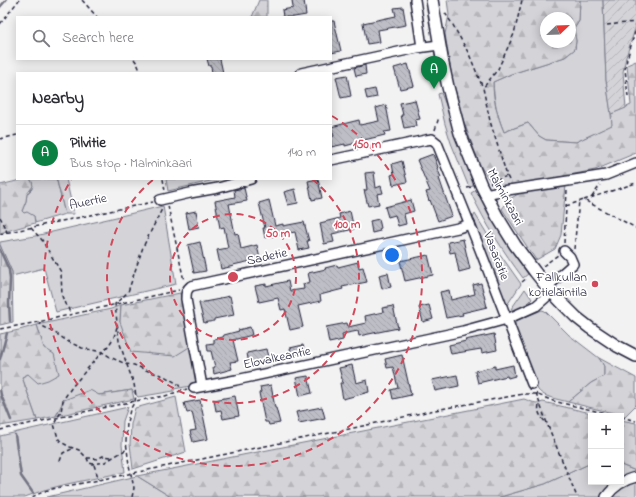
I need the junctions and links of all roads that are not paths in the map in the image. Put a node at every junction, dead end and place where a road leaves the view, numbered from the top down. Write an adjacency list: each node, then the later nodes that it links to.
1 (415, 0): 4 (street)
2 (432, 0): 3 (main road, Malminkaari)
3 (439, 45): 4 (street); 9 (main road, Malminkaari)
4 (422, 47): 5 (street)
5 (306, 72)
6 (332, 160): 11 (street, Vasaratie)
7 (636, 163): 9 (street)
8 (247, 180): 10 (street)
9 (485, 194): 13 (main road, Malminkaari)
10 (163, 199)
11 (470, 224): 14 (street, Vasaratie); 17 (street, Sadetie)
12 (567, 254): 13 (street, Elovalkeantie)
13 (549, 290): 14 (street, Elovalkeantie); 15 (main road, Malminkaari)
14 (507, 319): 16 (street, Vasaratie); 17 (street, Elovalkeantie)
15 (636, 356)
16 (532, 384)
17 (198, 387)
18 (636, 477): 19 (street)
19 (606, 497)

